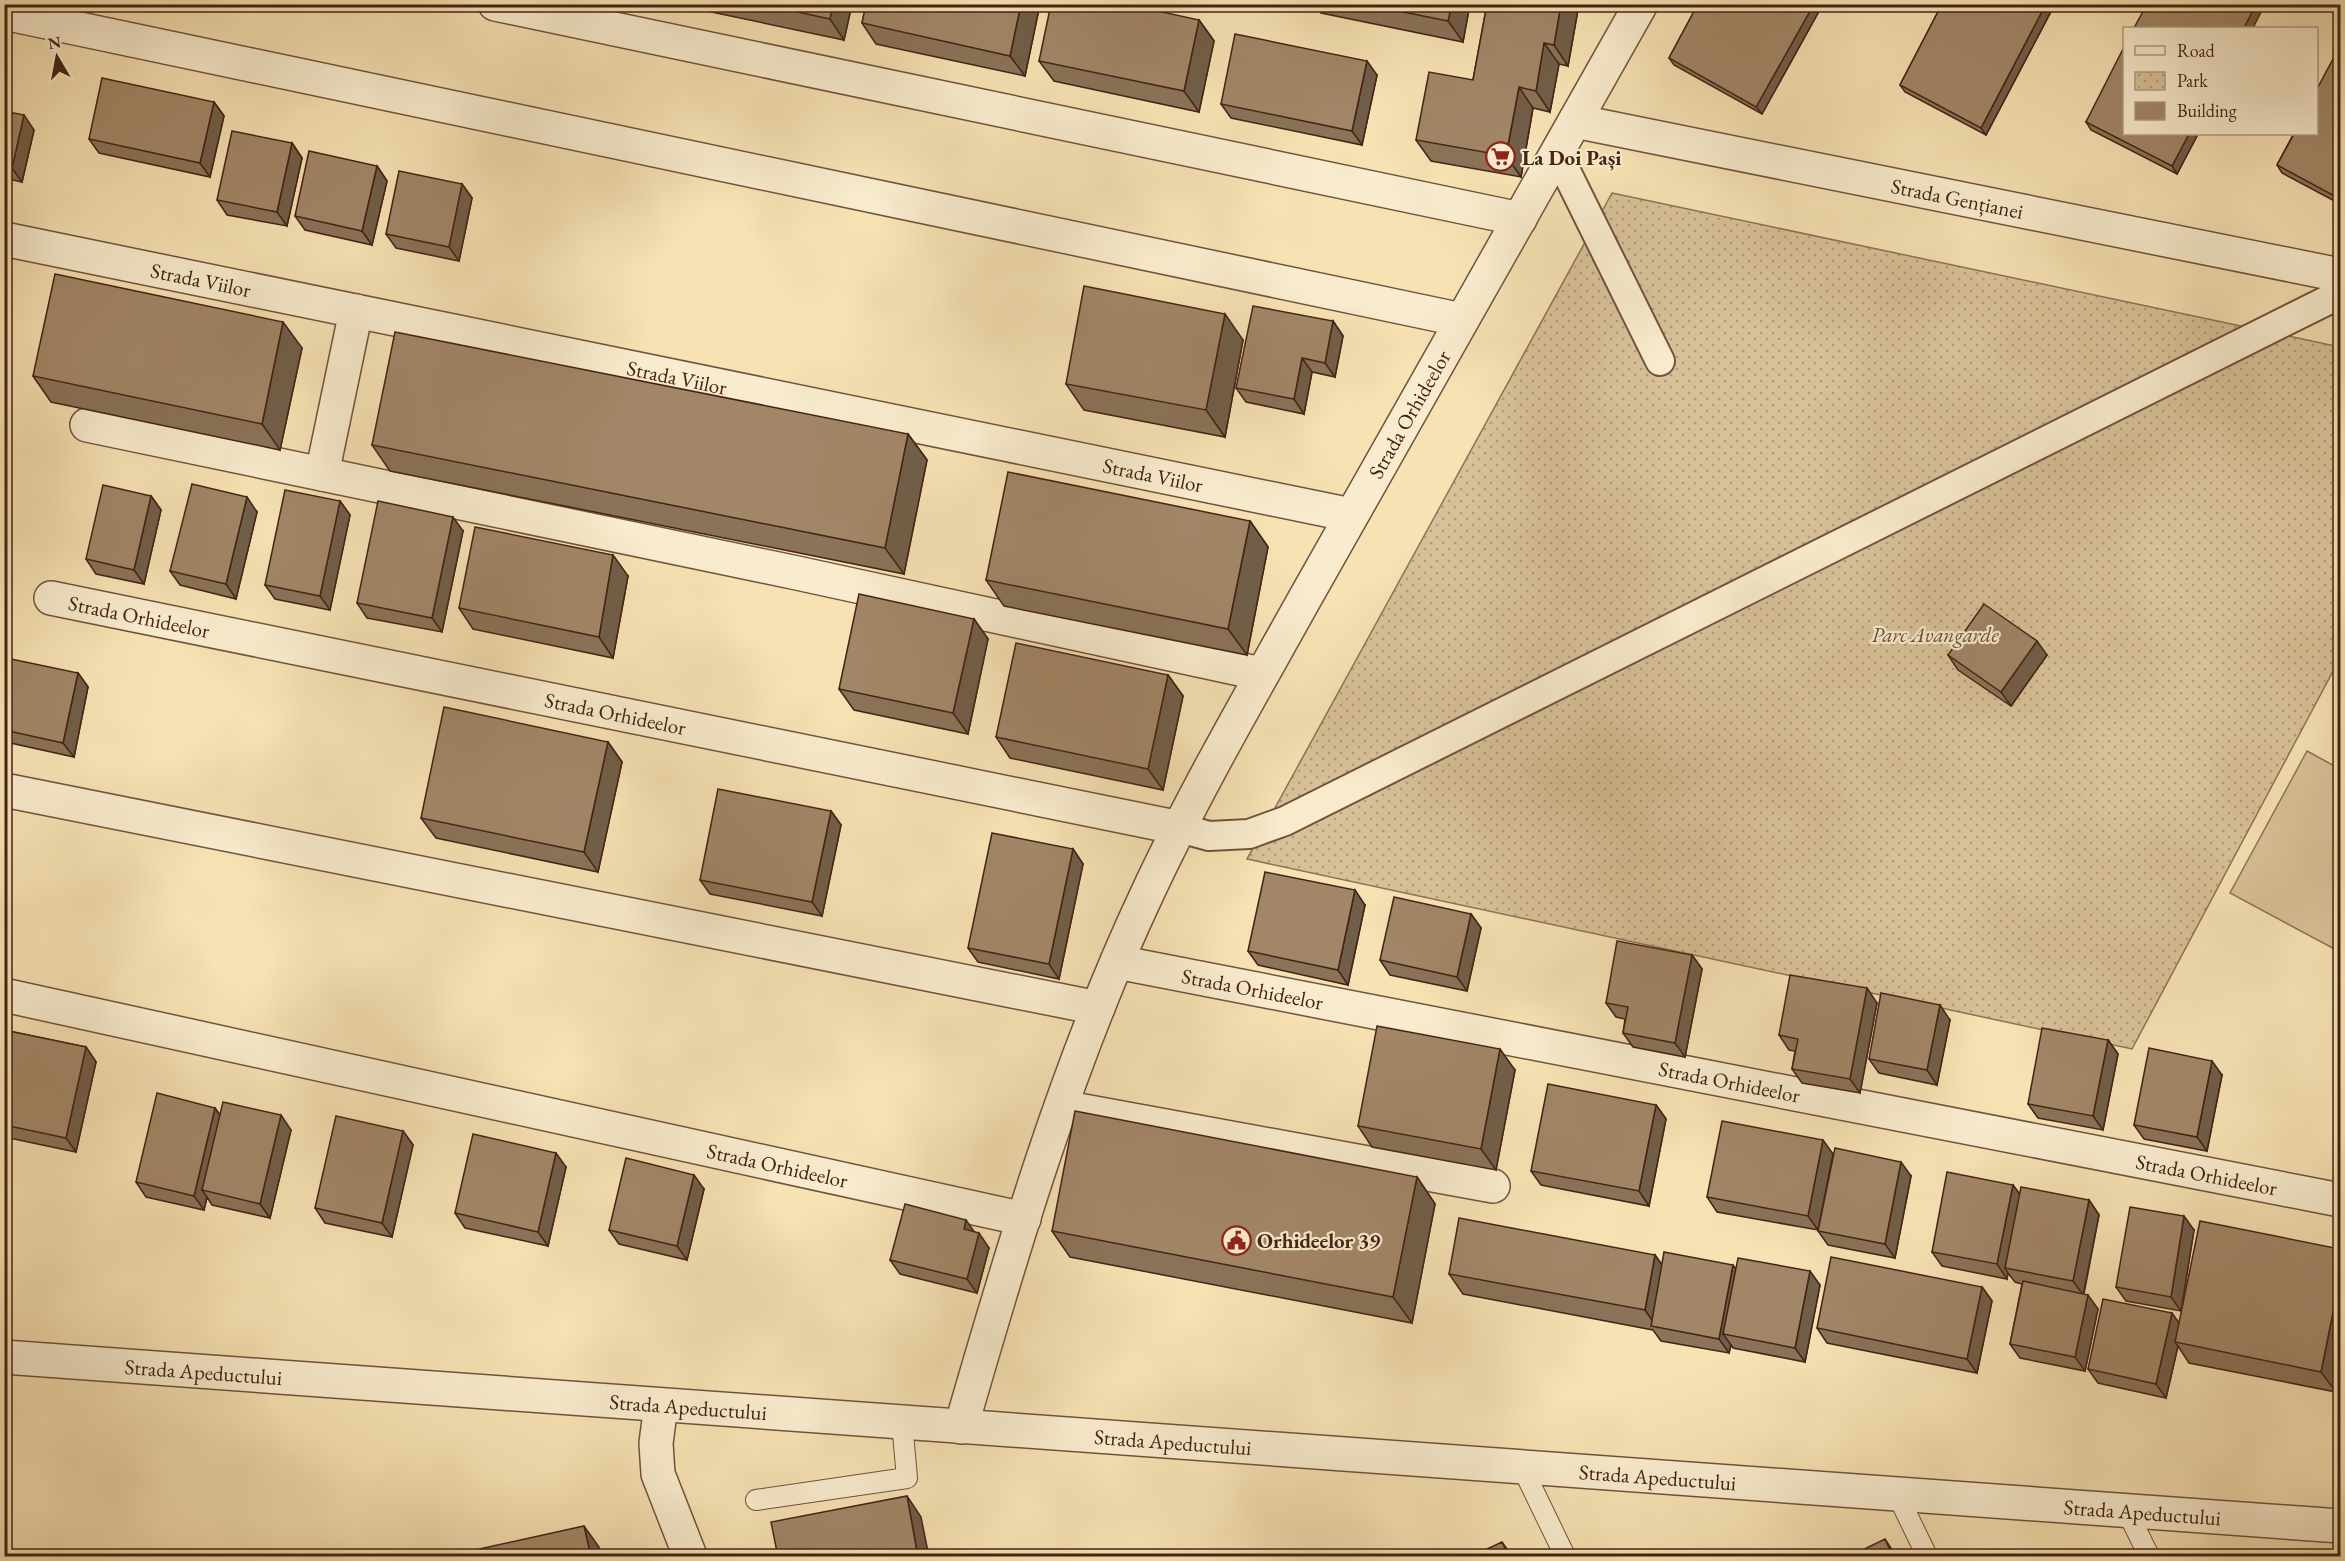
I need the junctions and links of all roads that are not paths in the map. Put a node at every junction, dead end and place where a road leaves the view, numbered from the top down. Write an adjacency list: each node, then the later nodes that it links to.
1 (495, 4): 6 (street)
2 (1641, 4): 4 (street, Strada Orhideelor)
3 (4, 13): 11 (street)
4 (1575, 121): 5 (street, Strada Orhideelor); 8 (street, Strada Gențianei)
5 (1557, 153): 6 (street, Strada Orhideelor); 12 (street)
6 (1520, 219): 11 (street, Strada Orhideelor)
7 (4, 239): 10 (street, Strada Viilor)
8 (2340, 275)
9 (2340, 294): 19 (street)
10 (356, 311): 14 (street); 15 (street, Strada Viilor)
11 (1462, 320): 15 (street, Strada Orhideelor)
12 (1660, 362)
13 (87, 425): 14 (street)
14 (322, 474): 17 (street)
15 (1351, 515): 17 (street, Strada Orhideelor)
16 (51, 598): 19 (street, Strada Orhideelor)
17 (1262, 674): 19 (street, Strada Orhideelor)
18 (4, 790): 22 (street)
19 (1180, 828): 20 (street, Strada Orhideelor)
20 (1117, 962): 22 (street, Strada Orhideelor); 25 (street, Strada Orhideelor)
21 (4, 995): 26 (street, Strada Orhideelor)
22 (1098, 1008): 23 (street, Strada Orhideelor)
23 (1062, 1107): 24 (street); 26 (street, Strada Orhideelor)
24 (1493, 1186)
25 (2340, 1200)
26 (1024, 1219): 30 (street, Strada Orhideelor)
27 (4, 1357): 28 (street, Strada Apeductului)
28 (661, 1405): 29 (street, Strada Apeductului); 36 (street)
29 (902, 1422): 30 (street, Strada Apeductului); 33 (lane)
30 (961, 1427): 31 (street, Strada Apeductului)
31 (1522, 1467): 32 (street, Strada Apeductului); 37 (lane)
32 (1897, 1494): 34 (street, Strada Apeductului); 38 (lane)
33 (756, 1500)
34 (2126, 1509): 35 (street, Strada Apeductului); 39 (lane)
35 (2340, 1526)
36 (690, 1557)
37 (1565, 1557)
38 (1927, 1557)
39 (2149, 1557)

